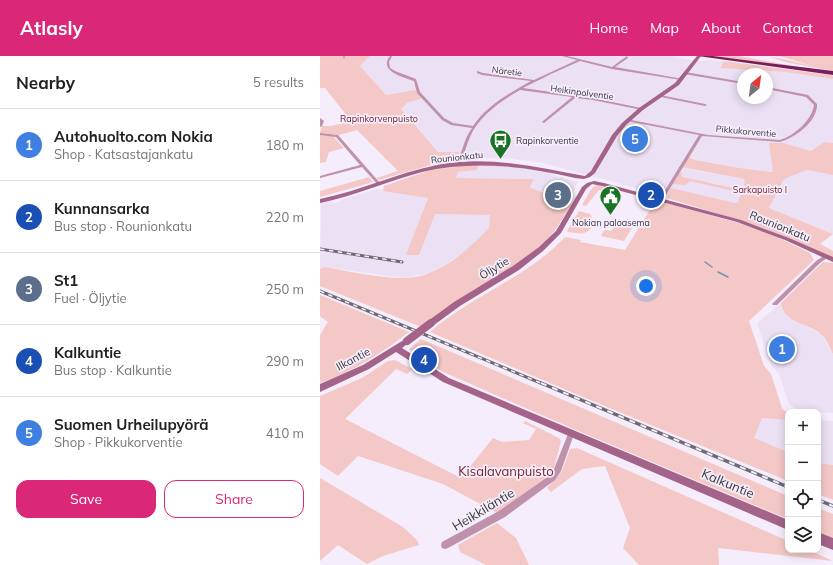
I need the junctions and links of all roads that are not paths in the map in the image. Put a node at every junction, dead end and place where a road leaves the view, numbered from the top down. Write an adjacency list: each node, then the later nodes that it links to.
1 (391, 56): 26 (street)
2 (563, 56): 7 (street)
3 (700, 56): 11 (highway); 12 (main road, Öljytie)
4 (744, 56): 8 (highway)
5 (627, 57): 9 (street)
6 (772, 59): 8 (highway)
7 (580, 60): 9 (street); 14 (street)
8 (796, 65): 11 (highway)
9 (612, 68): 13 (street)
10 (478, 72): 14 (street, Näretie)
11 (833, 72)
12 (686, 73): 13 (main road, Öljytie); 15 (street)
13 (681, 79): 19 (main road, Öljytie)
14 (536, 81): 16 (street)
15 (737, 83)
16 (521, 89): 18 (street, Heikinpolventie); 26 (street)
17 (773, 89): 28 (street, Pikkukorventie)
18 (574, 96): 21 (street, Heikinpolventie); 24 (street)
19 (661, 96): 20 (street); 21 (main road, Öljytie)
20 (705, 105)
21 (641, 109): 23 (main road, Öljytie)
22 (320, 119): 25 (street)
23 (628, 120): 28 (street, Pikkukorventie); 32 (main road, Öljytie)
24 (544, 122)
25 (320, 126)
26 (474, 127): 29 (street)
27 (320, 134): 30 (street)
28 (701, 134): 34 (street)
29 (459, 164): 32 (main road, Rounionkatu); 33 (main road, Rounionkatu)
30 (362, 166): 31 (street); 33 (street)
31 (320, 177)
32 (589, 180): 34 (main road, Rounionkatu); 39 (main road, Öljytie, bridge)
33 (379, 184): 35 (main road, Rounionkatu)
34 (661, 200): 36 (main road, Rounionkatu)
35 (320, 201)
36 (825, 257): 37 (main road, Rounionkatu); 38 (street)
37 (833, 260)
38 (775, 304)
39 (397, 349): 40 (main road, Ilkantie); 41 (main road, Kalkuntie)
40 (320, 388)
41 (571, 434): 42 (main road, Kalkuntie); 45 (street, Heikkiläntie)
42 (785, 523)
43 (821, 539): 44 (main road)
44 (833, 544)
45 (445, 545)

